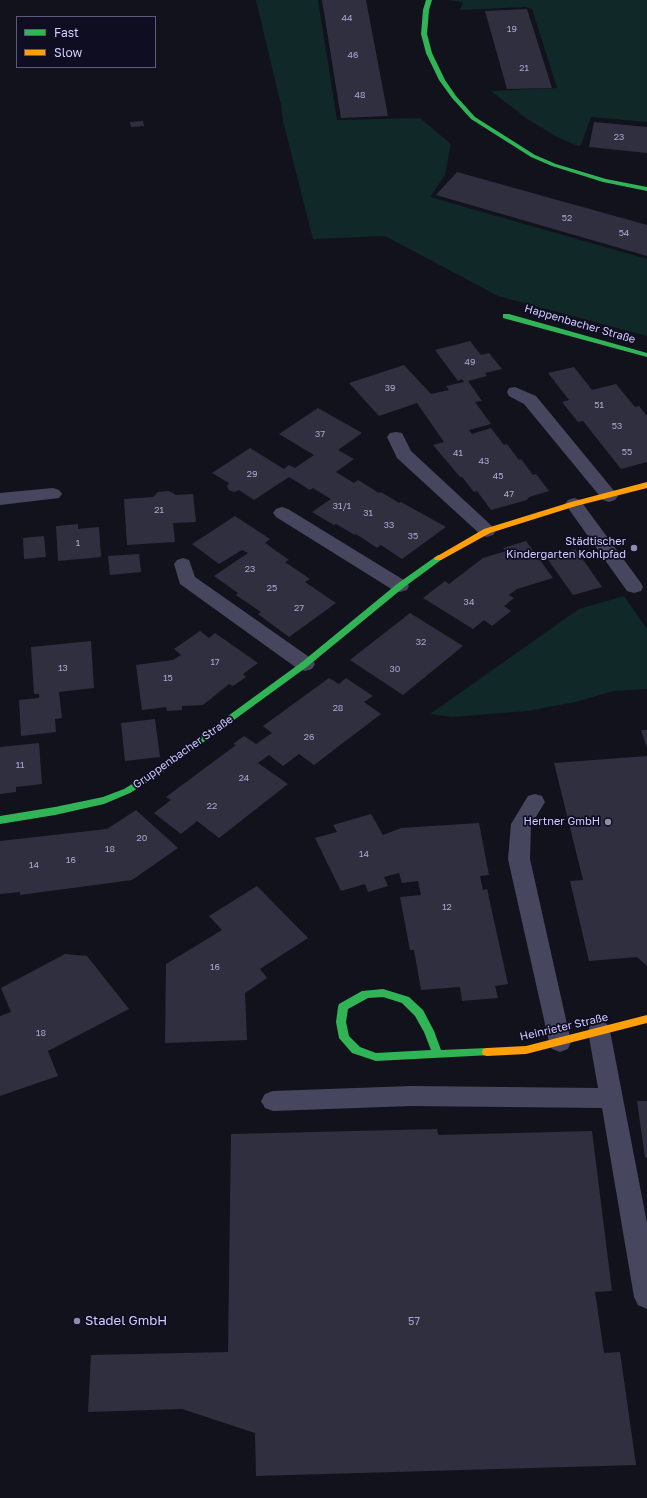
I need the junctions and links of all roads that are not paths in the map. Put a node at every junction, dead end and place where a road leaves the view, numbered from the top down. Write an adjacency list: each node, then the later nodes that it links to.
1 (429, 0): 2 (street)
2 (647, 189)
3 (506, 316): 4 (street, Happenbacher Straße)
4 (647, 355)
5 (515, 392): 9 (lane)
6 (396, 437): 13 (lane)
7 (647, 485): 9 (street, Gruppenbacher Straße)
8 (53, 494): 10 (lane)
9 (609, 496): 11 (street, Gruppenbacher Straße)
10 (0, 499)
11 (574, 504): 13 (street, Gruppenbacher Straße); 16 (lane)
12 (282, 513): 15 (lane)
13 (488, 531): 15 (street, Gruppenbacher Straße)
14 (183, 564): 17 (lane)
15 (400, 586): 17 (street, Gruppenbacher Straße)
16 (634, 587)
17 (305, 664): 19 (street, Gruppenbacher Straße)
18 (535, 802): 22 (lane)
19 (0, 820)
20 (647, 1018): 21 (street, Heinrieter Straße)
21 (599, 1031): 22 (street, Heinrieter Straße); 24 (lane)
22 (560, 1042): 23 (street, Heinrieter Straße)
23 (437, 1054): 23 (street, Heinrieter Straße)
24 (611, 1098): 25 (lane); 26 (lane)
25 (273, 1101)
26 (647, 1297)

